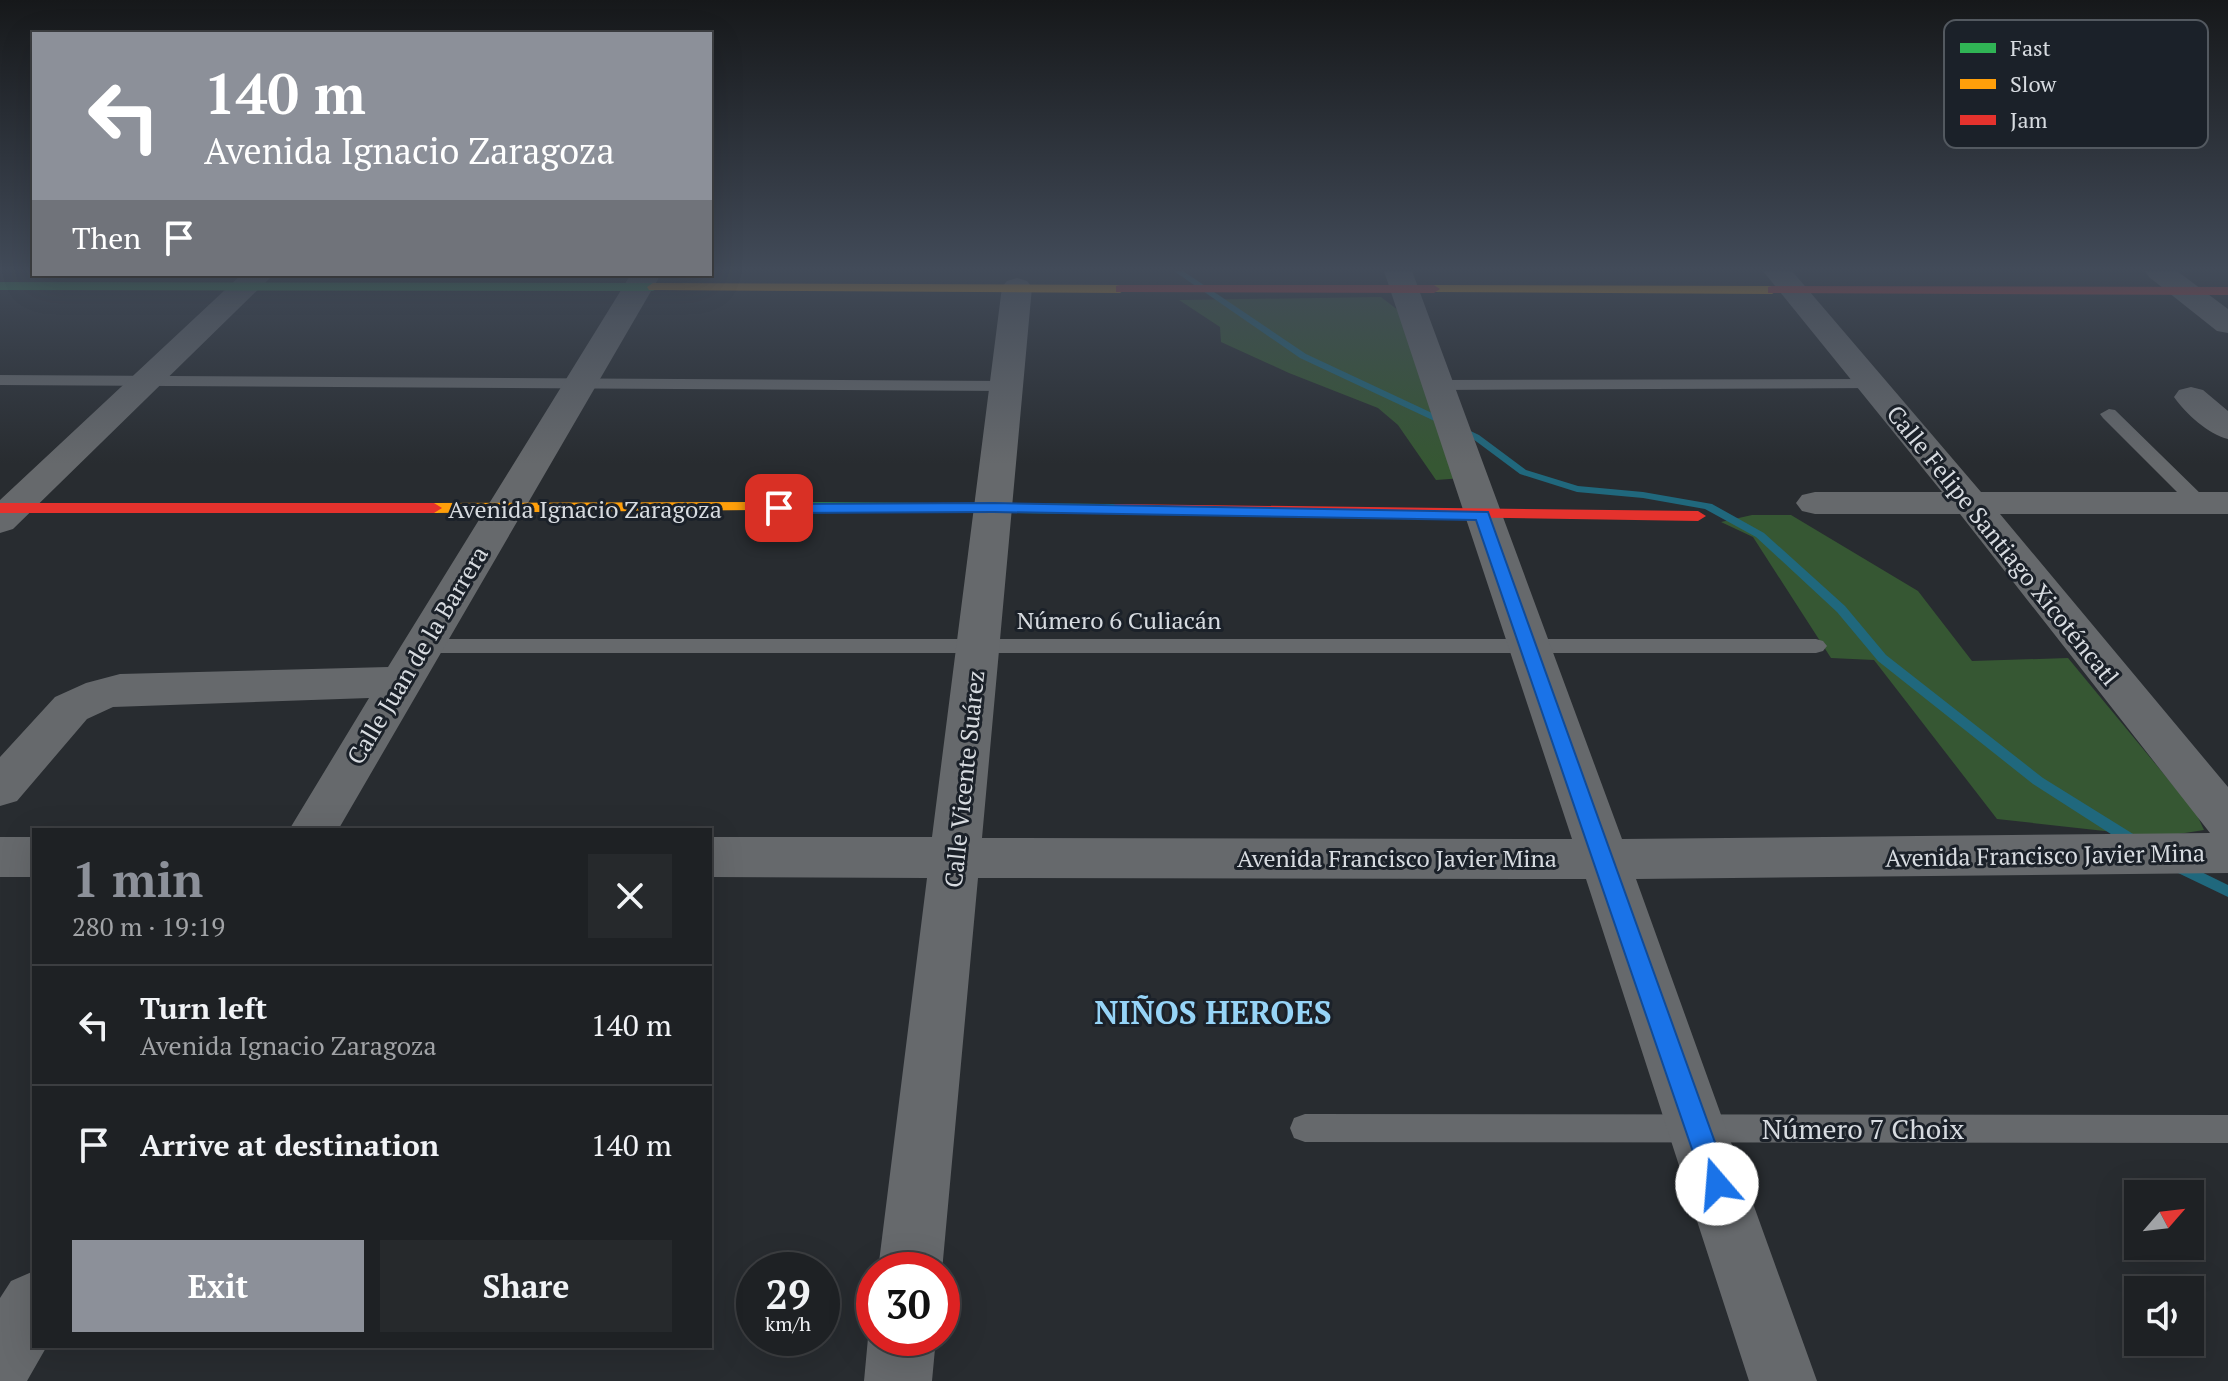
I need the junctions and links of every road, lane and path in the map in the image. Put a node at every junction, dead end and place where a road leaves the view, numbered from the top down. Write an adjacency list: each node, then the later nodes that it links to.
1 (195, 335): 6 (street)
2 (608, 335): 8 (street, Calle Juan de la Barrera)
3 (1011, 335): 11 (street, Calle Vicente Suárez)
4 (1420, 335): 10 (street)
5 (1830, 335): 9 (street, Calle Felipe Santiago Xicoténcatl)
6 (149, 379): 7 (lane); 8 (lane); 20 (street)
7 (0, 380)
8 (578, 383): 11 (lane); 19 (street, Calle Juan de la Barrera)
9 (1871, 384): 10 (lane); 16 (street, Calle Felipe Santiago Xicoténcatl)
10 (1437, 385): 21 (street)
11 (1005, 386): 18 (street, Calle Vicente Suárez)
12 (2191, 397): 14 (street)
13 (2109, 414): 17 (lane)
14 (2228, 429)
15 (1815, 503): 16 (street)
16 (1971, 503): 17 (street); 28 (street, Calle Felipe Santiago Xicoténcatl)
17 (2214, 503)
18 (994, 507): 19 (street, Avenida Ignacio Zaragoza); 21 (street, Avenida Ignacio Zaragoza); 23 (street, Calle Vicente Suárez)
19 (504, 509): 20 (street, Avenida Ignacio Zaragoza); 26 (street, Calle Juan de la Barrera)
20 (5, 512)
21 (1483, 515): 22 (street, Avenida Ignacio Zaragoza); 24 (street)
22 (1698, 516)
23 (978, 646): 24 (lane, Número 6 Culiacán); 26 (lane, Número 6 Culiacán); 34 (street, Calle Vicente Suárez)
24 (1528, 646): 25 (lane, Número 6 Culiacán); 35 (street)
25 (1816, 646)
26 (412, 664): 27 (street); 29 (street, Calle Juan de la Barrera)
27 (0, 788)
28 (2228, 821)
29 (314, 828)
30 (2228, 853): 35 (street, Avenida Francisco Javier Mina)
31 (0, 857): 32 (street)
32 (32, 857)
33 (712, 857): 34 (street, Avenida Francisco Javier Mina)
34 (955, 858): 35 (street, Avenida Francisco Javier Mina); 39 (street, Calle Vicente Suárez)
35 (1601, 859): 36 (street)
36 (1698, 1127): 37 (lane, Número 7 Choix); 38 (lane, Número 7 Choix); 44 (street)
37 (1305, 1128)
38 (2228, 1129)
39 (912, 1252)
40 (32, 1307): 42 (street)
41 (900, 1356): 43 (street)
42 (0, 1362)
43 (898, 1381)
44 (1783, 1381)

